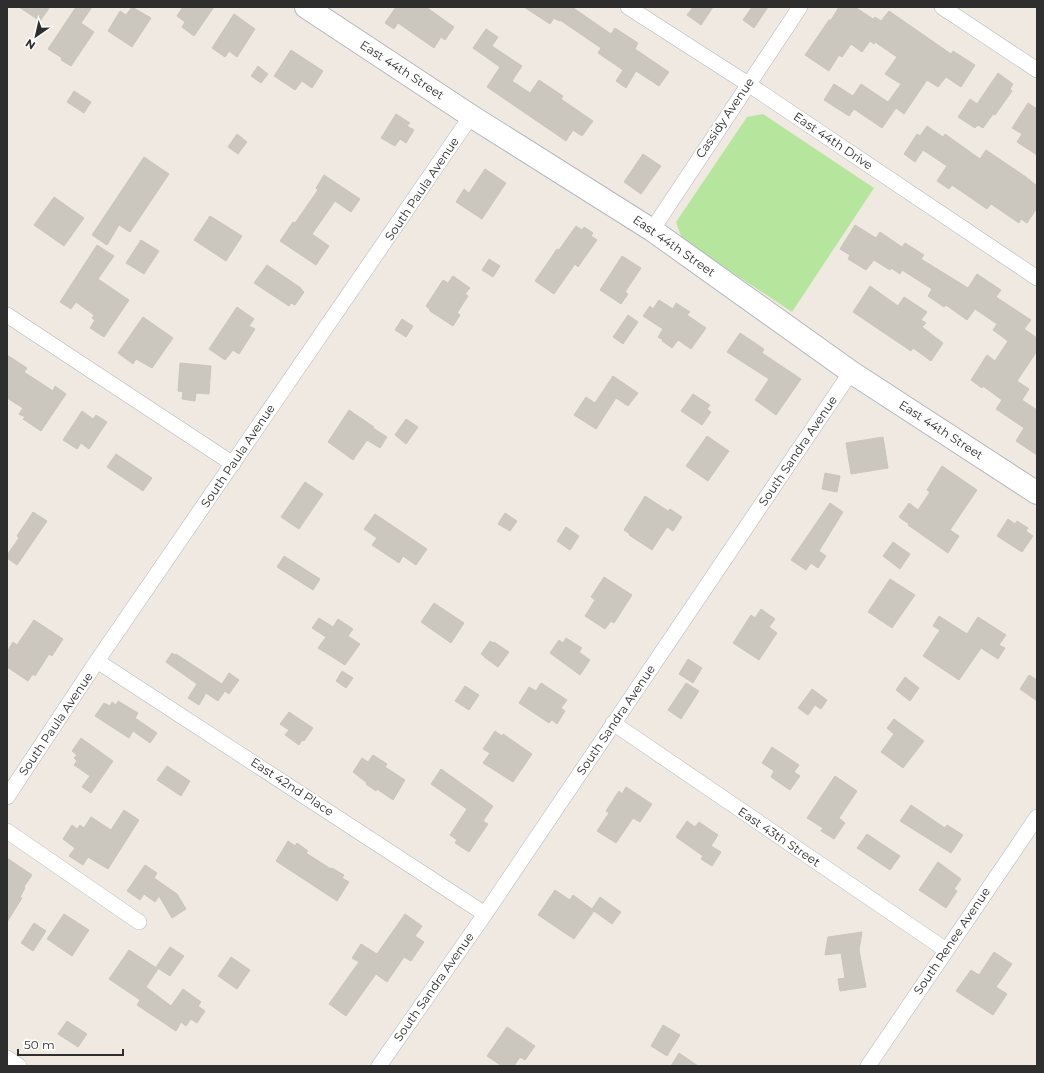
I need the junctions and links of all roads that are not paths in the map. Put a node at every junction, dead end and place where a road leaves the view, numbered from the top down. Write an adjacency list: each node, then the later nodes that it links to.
1 (306, 7): 7 (street, East 44th Street)
2 (628, 7): 6 (street, East 44th Drive)
3 (800, 7): 6 (street, Cassidy Avenue)
4 (942, 7): 5 (street)
5 (1037, 70)
6 (748, 84): 8 (street, Cassidy Avenue); 9 (street, East 44th Drive)
7 (472, 116): 8 (street, East 44th Street); 12 (street, South Paula Avenue)
8 (652, 230): 11 (street, East 44th Street)
9 (1037, 278)
10 (7, 315): 12 (street)
11 (851, 372): 13 (street, East 44th Street); 15 (street, South Sandra Avenue)
12 (233, 464): 14 (street, South Paula Avenue)
13 (1037, 493)
14 (97, 662): 16 (street, South Paula Avenue); 19 (street, East 42nd Place)
15 (613, 723): 19 (street, South Sandra Avenue); 21 (street, East 43th Street)
16 (7, 797)
17 (1037, 817): 21 (street, South Renee Avenue)
18 (7, 831): 20 (street)
19 (485, 914): 24 (street, South Sandra Avenue)
20 (139, 922)
21 (946, 950): 25 (street, South Renee Avenue)
22 (7, 1058): 23 (street)
23 (19, 1066)
24 (379, 1066)
25 (868, 1066)

